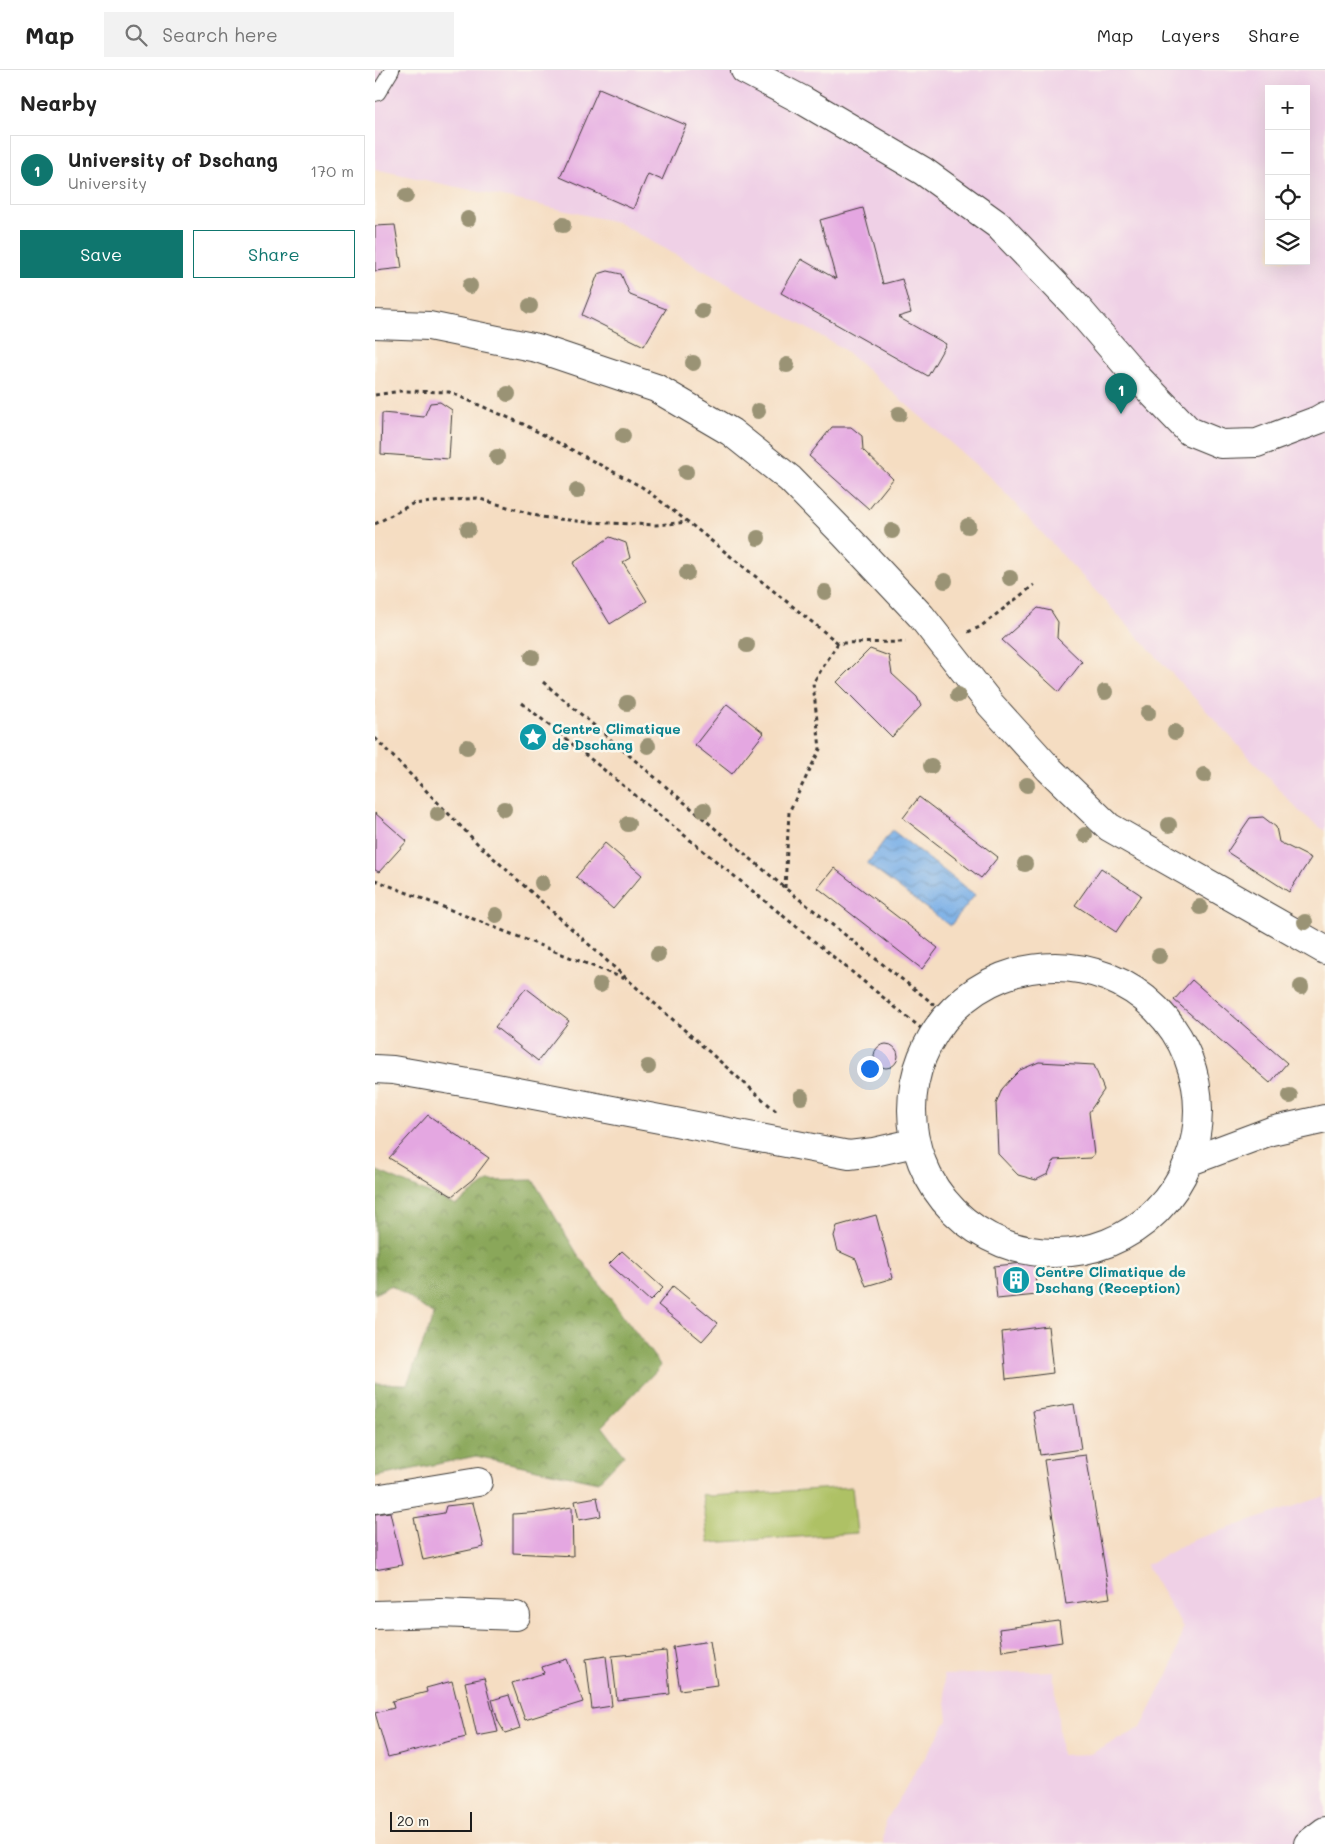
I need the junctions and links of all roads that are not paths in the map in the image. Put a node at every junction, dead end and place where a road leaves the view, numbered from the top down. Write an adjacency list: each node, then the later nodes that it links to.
1 (392, 70): 3 (lane)
2 (745, 70): 5 (street)
3 (375, 94)
4 (375, 324): 6 (street)
5 (1325, 416)
6 (1325, 950)
7 (375, 1069): 9 (street)
8 (1325, 1119): 10 (street)
9 (913, 1143): 10 (street); 10 (street)
10 (1188, 1162)
11 (478, 1482): 12 (street)
12 (375, 1499)
13 (375, 1615): 14 (street)
14 (516, 1616)
15 (1325, 1831): 16 (street)
16 (1308, 1844)

